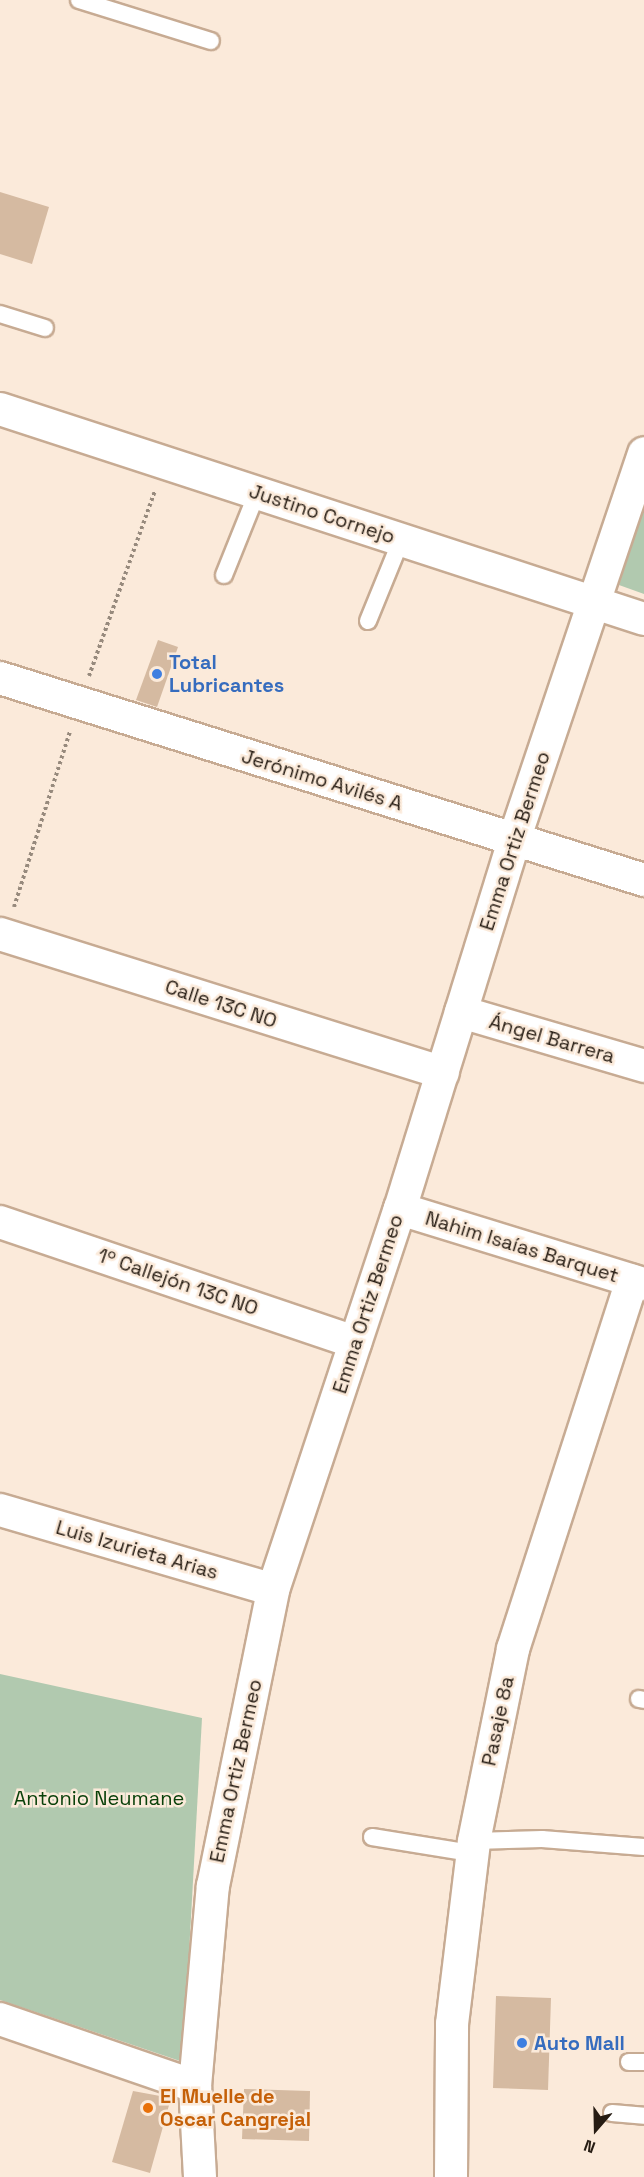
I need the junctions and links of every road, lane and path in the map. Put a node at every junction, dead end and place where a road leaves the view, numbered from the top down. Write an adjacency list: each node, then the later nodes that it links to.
1 (79, 0): 2 (lane)
2 (211, 41)
3 (0, 314): 4 (lane)
4 (45, 328)
5 (0, 409): 7 (street, Justino Cornejo)
6 (644, 453): 10 (street, Emma Ortiz Bermeo)
7 (257, 493): 8 (street, Justino Cornejo); 9 (lane)
8 (401, 540): 10 (street, Justino Cornejo); 12 (lane)
9 (224, 575)
10 (592, 604): 11 (street, Justino Cornejo); 14 (street, Emma Ortiz Bermeo)
11 (644, 619)
12 (368, 621)
13 (0, 678): 14 (street, Jerónimo Avilés A)
14 (514, 840): 15 (street, Jerónimo Avilés A); 17 (street, Emma Ortiz Bermeo)
15 (644, 880)
16 (0, 934): 19 (street, Calle 13C NO)
17 (461, 1012): 18 (street, Ángel Barrera); 19 (street, Emma Ortiz Bermeo)
18 (644, 1066)
19 (443, 1073): 20 (street, Emma Ortiz Bermeo)
20 (400, 1209): 22 (street, Nahim Isaías Barquet); 23 (street, Emma Ortiz Bermeo)
21 (0, 1222): 23 (street, 1º Callejón 13C NO)
22 (638, 1283): 27 (street, Pasaje 8a)
23 (356, 1342): 25 (street, Emma Ortiz Bermeo)
24 (0, 1510): 25 (street, Luis Izurieta Arias)
25 (273, 1590): 30 (street, Emma Ortiz Bermeo)
26 (372, 1837): 27 (lane)
27 (472, 1847): 28 (lane); 34 (street, Pasaje 8a)
28 (644, 1847)
29 (0, 2019): 30 (street)
30 (195, 2086): 33 (street, Emma Ortiz Bermeo)
31 (612, 2113): 32 (lane)
32 (644, 2116)
33 (200, 2177)
34 (451, 2177)

